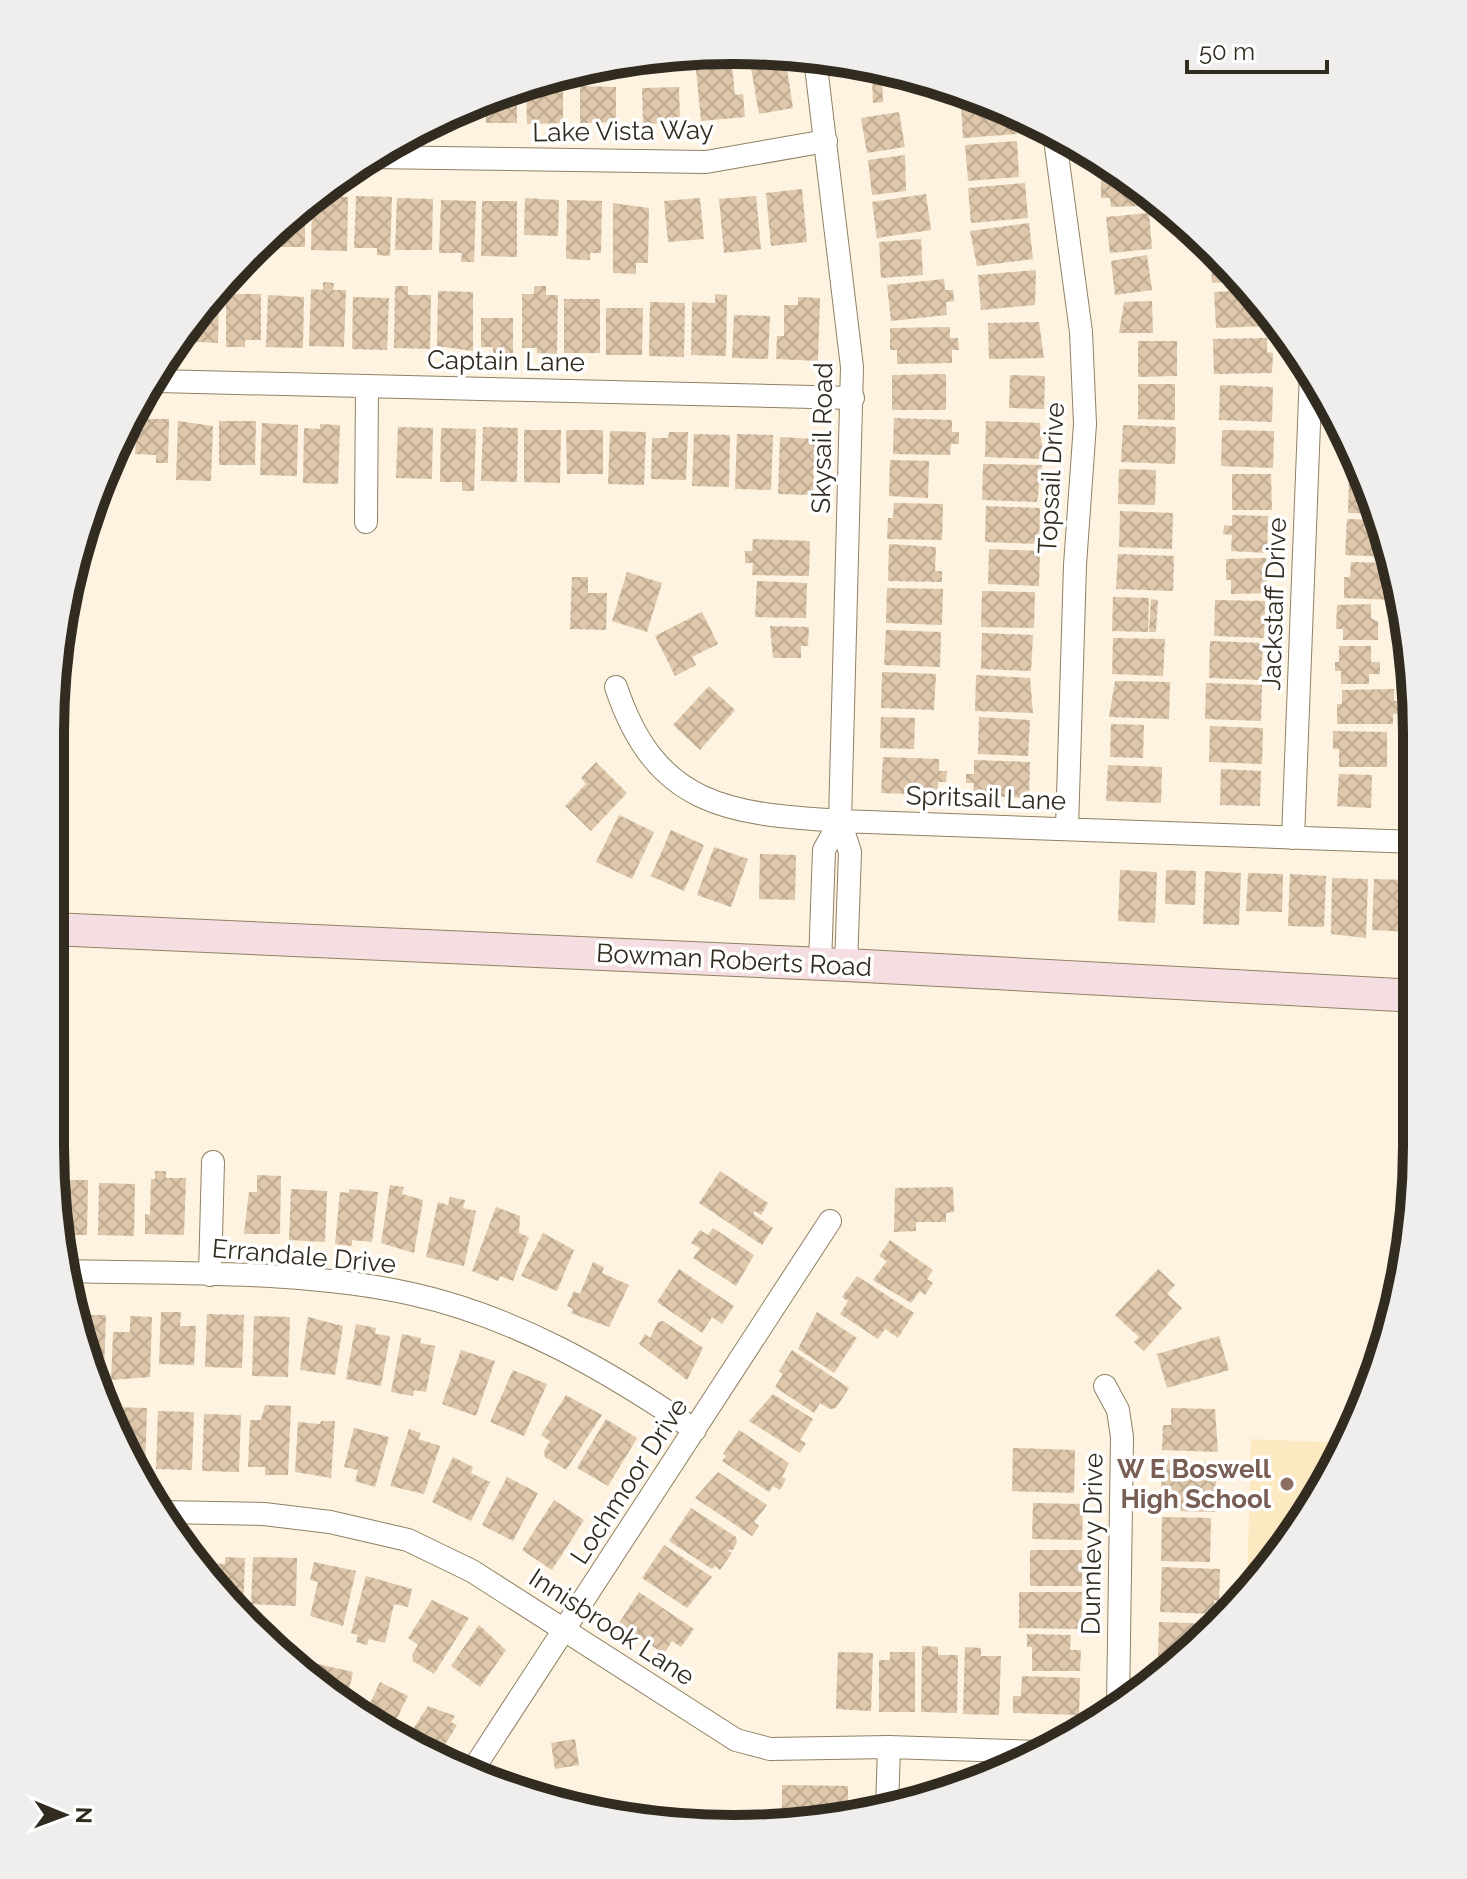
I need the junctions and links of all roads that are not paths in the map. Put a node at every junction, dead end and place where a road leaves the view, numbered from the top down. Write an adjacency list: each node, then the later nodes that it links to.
1 (817, 69): 2 (street, Skysail Road)
2 (826, 141): 4 (street, Lake Vista Way); 8 (street, Skysail Road)
3 (1056, 147): 12 (street, Topsail Drive)
4 (394, 157)
5 (165, 381): 6 (street, Captain Lane)
6 (367, 386): 8 (street, Captain Lane); 9 (street)
7 (1310, 394): 13 (street, Jackstaff Drive)
8 (853, 398): 11 (street, Skysail Road)
9 (366, 522)
10 (616, 687): 11 (street, Spritsail Lane)
11 (840, 821): 12 (street, Spritsail Lane); 16 (street, Skysail Road)
12 (1067, 829): 13 (street, Spritsail Lane)
13 (1293, 838): 14 (street, Spritsail Lane)
14 (1403, 842)
15 (64, 930): 16 (street, Bowman Roberts Road)
16 (833, 964): 17 (street, Bowman Roberts Road)
17 (1403, 995)
18 (213, 1162): 21 (street)
19 (830, 1221): 23 (street, Lochmoor Drive)
20 (76, 1271): 21 (street, Errandale Drive)
21 (210, 1275): 23 (street, Errandale Drive)
22 (1105, 1386): 26 (street, Dunnlevy Drive)
23 (695, 1430): 25 (street, Lochmoor Drive)
24 (174, 1512): 25 (street, Innisbrook Lane)
25 (566, 1630): 27 (street, Innisbrook Lane); 29 (street, Lochmoor Drive)
26 (1118, 1693)
27 (889, 1747): 28 (street, Innisbrook Lane); 30 (street)
28 (1018, 1751)
29 (477, 1764)
30 (887, 1797)

